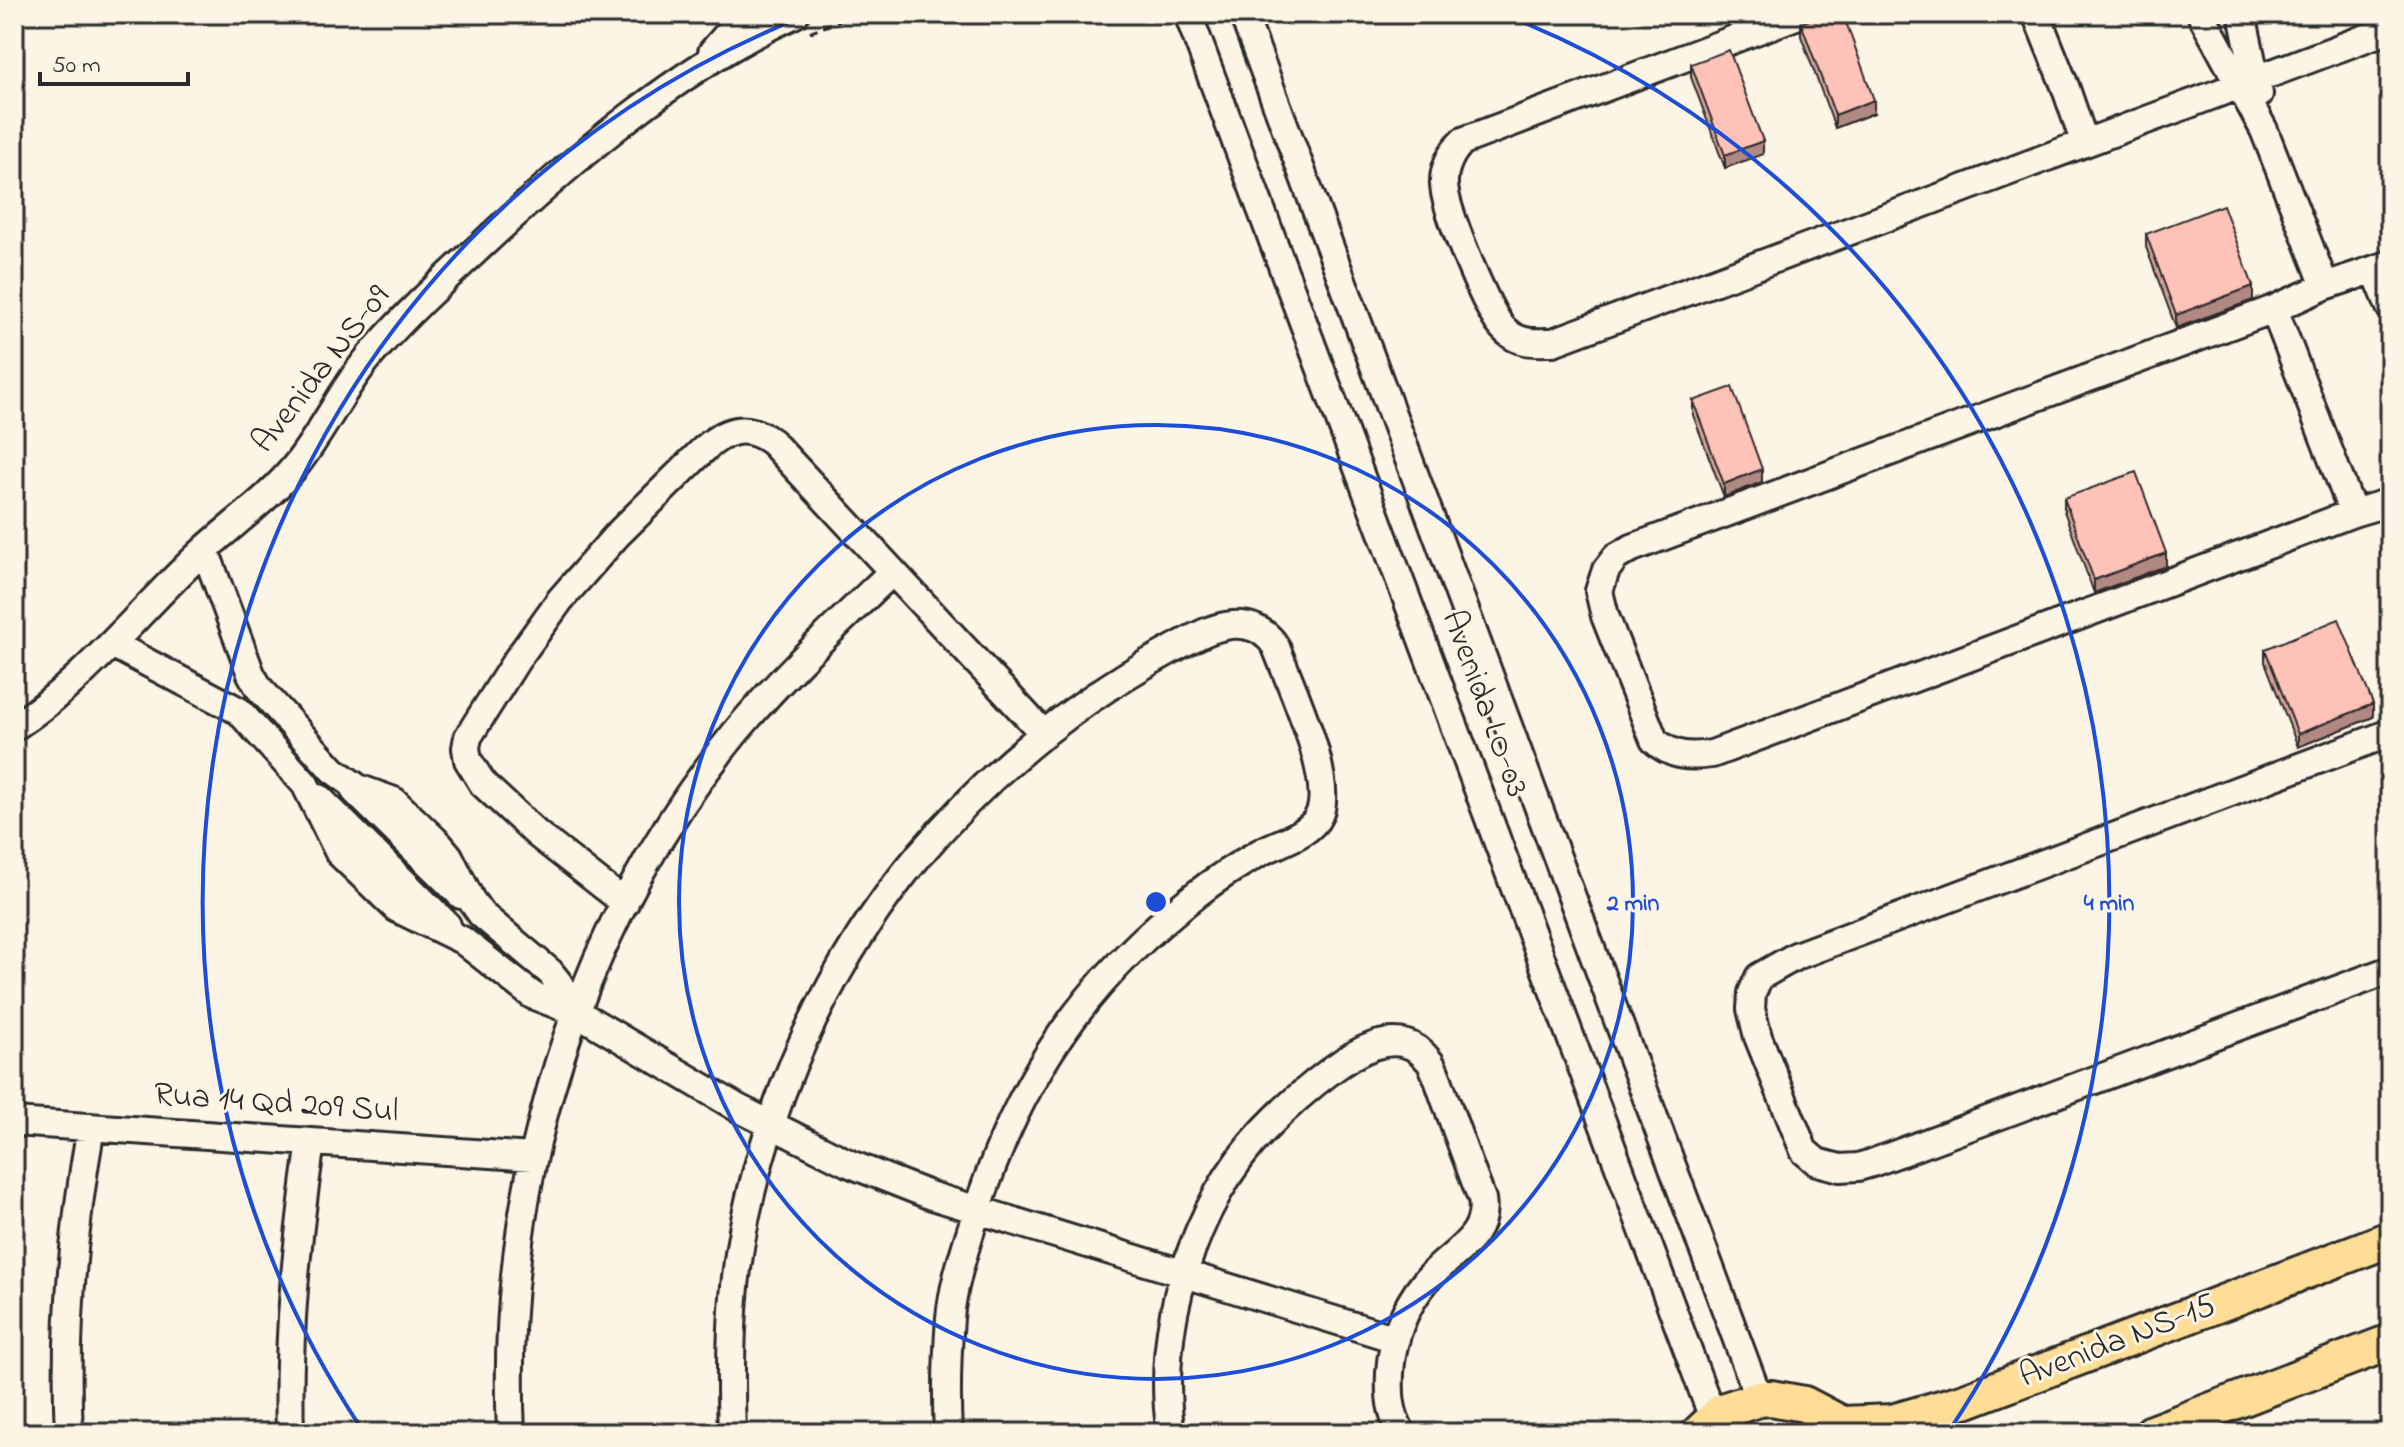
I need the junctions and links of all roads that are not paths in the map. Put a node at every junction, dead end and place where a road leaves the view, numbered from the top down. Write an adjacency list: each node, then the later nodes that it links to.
1 (745, 14): 10 (street, Avenida NS-09)
2 (1188, 14): 41 (street, Avenida LO-03)
3 (1243, 14): 40 (street, Avenida LO-03)
4 (1801, 14): 12 (street)
5 (2036, 14): 12 (street)
6 (2201, 14): 11 (street)
7 (2242, 14): 11 (street)
8 (796, 25): 10 (street, Avenida NS-09)
9 (2390, 29): 11 (street)
10 (696, 69): 19 (street, Avenida NS-09)
11 (2248, 83): 12 (street); 14 (street)
12 (2084, 141)
13 (2382, 267): 14 (street); 15 (street)
14 (2325, 286): 16 (street)
15 (2390, 307)
16 (2274, 309): 18 (street); 18 (street)
17 (2390, 502): 18 (street)
18 (2353, 513)
19 (205, 550): 21 (street, Avenida NS-09); 22 (street)
20 (892, 572): 25 (street); 27 (street); 27 (street)
21 (112, 644): 23 (street); 24 (street, Avenida NS-09)
22 (261, 690): 23 (street); 29 (street)
23 (239, 711): 29 (street)
24 (14, 727)
25 (1044, 734): 31 (street); 35 (street)
26 (2388, 739): 28 (street)
27 (625, 903): 29 (street)
28 (2390, 970)
29 (576, 1012): 31 (street); 34 (street)
30 (14, 1122): 32 (street, Rua 14 Qd 209 Sul)
31 (772, 1126): 35 (street); 46 (street)
32 (91, 1127): 33 (street, Rua 14 Qd 209 Sul); 43 (street)
33 (311, 1142): 34 (street, Rua 14 Qd 209 Sul); 44 (street)
34 (533, 1157): 45 (street)
35 (977, 1210): 37 (street); 47 (street)
36 (2390, 1239): 42 (main road, Avenida NS-15)
37 (1184, 1274): 38 (street); 38 (street); 48 (street)
38 (1396, 1339): 49 (street)
39 (2390, 1342): 50 (main road)
40 (1759, 1399): 41 (main road, Avenida NS-15); 42 (main road, Avenida NS-15)
41 (1706, 1426)
42 (1844, 1428)
43 (69, 1433)
44 (290, 1433)
45 (511, 1433)
46 (732, 1433)
47 (948, 1433)
48 (1171, 1433)
49 (1402, 1433)
50 (2152, 1433)

